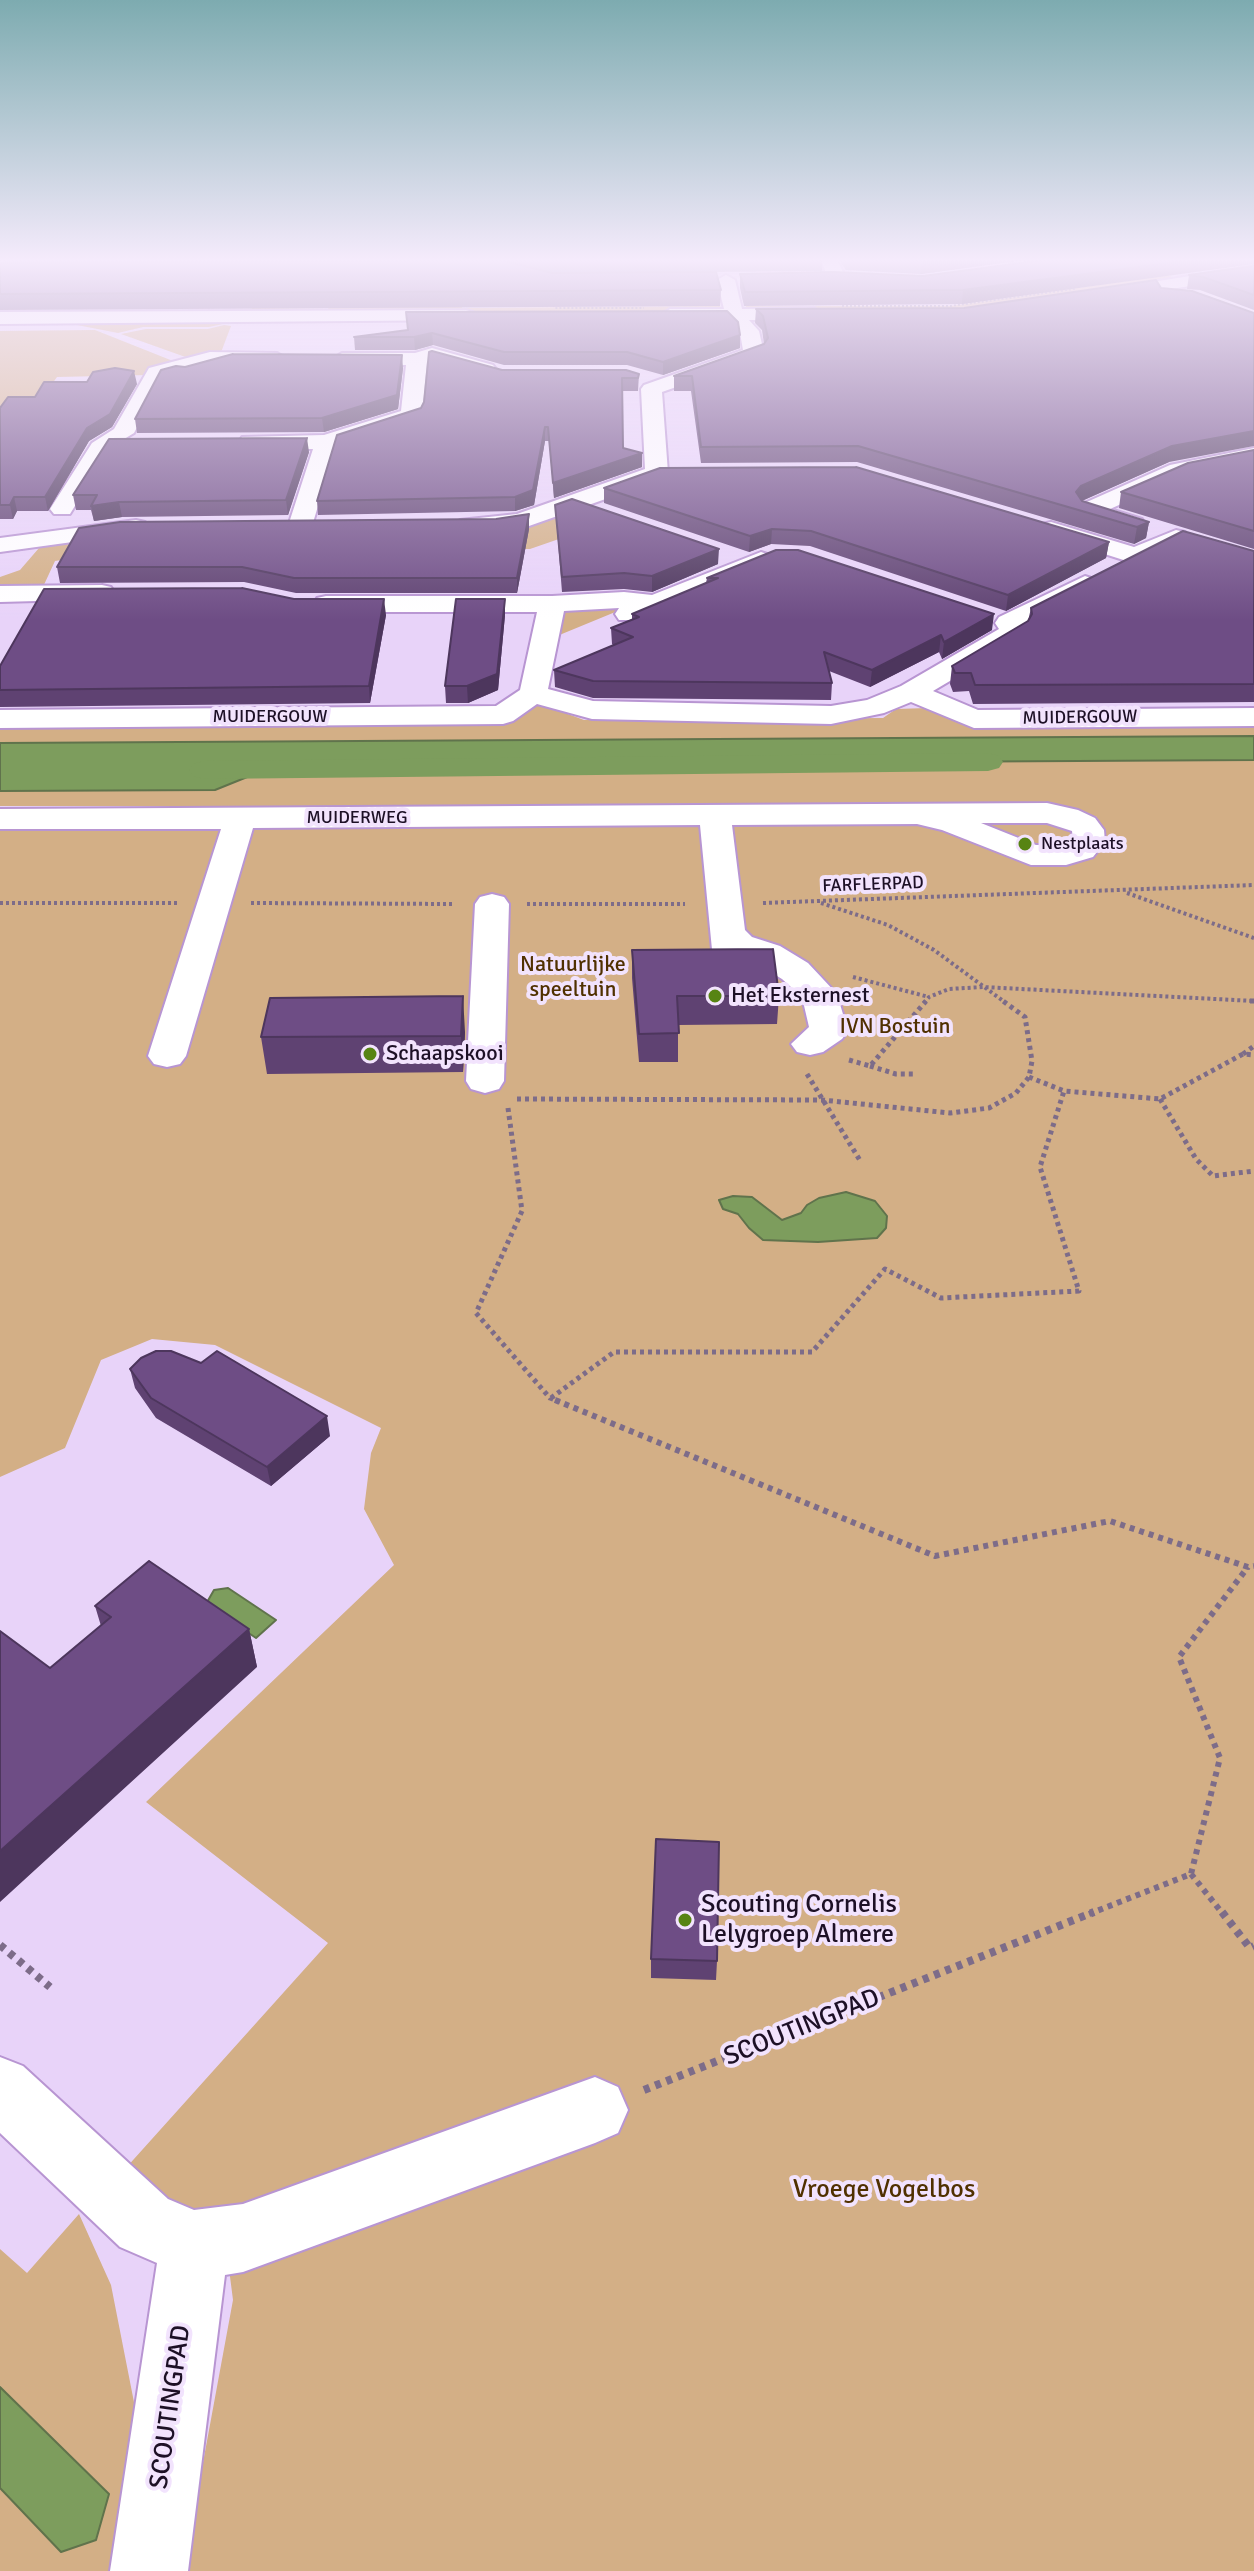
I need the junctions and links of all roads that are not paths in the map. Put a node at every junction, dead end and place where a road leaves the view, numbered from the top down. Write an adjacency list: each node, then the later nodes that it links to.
1 (152, 380): 6 (street)
2 (415, 380): 5 (street)
3 (650, 380): 9 (street)
4 (233, 442): 5 (street)
5 (326, 442): 17 (street)
6 (103, 443): 7 (street); 12 (street)
7 (144, 443)
8 (1254, 455): 13 (street)
9 (657, 473): 10 (street); 11 (street)
10 (687, 473)
11 (570, 502): 14 (street); 15 (street)
12 (62, 509)
13 (1088, 510): 20 (street); 25 (street)
14 (615, 518)
15 (438, 525)
16 (270, 526): 17 (street)
17 (300, 526): 18 (street)
18 (325, 526)
19 (166, 527): 21 (street)
20 (1176, 537): 22 (street); 25 (street)
21 (0, 545)
22 (1202, 545)
23 (721, 554): 26 (street)
24 (785, 555): 26 (street)
25 (1136, 556): 33 (street)
26 (751, 564): 29 (street)
27 (122, 593): 28 (street)
28 (0, 594)
29 (655, 603): 31 (street); 34 (street)
30 (296, 604): 31 (street)
31 (552, 604): 36 (street)
32 (978, 613): 33 (street)
33 (1008, 623): 37 (street)
34 (600, 626)
35 (572, 637): 36 (street)
36 (544, 648): 38 (street)
37 (911, 692): 38 (street); 39 (street, MUIDERGOUW)
38 (533, 694): 40 (street, MUIDERGOUW)
39 (1254, 717)
40 (0, 719)
41 (917, 814): 42 (street, MUIDERWEG)
42 (715, 816): 44 (street, MUIDERWEG); 46 (street)
43 (0, 819): 44 (street, MUIDERWEG)
44 (240, 819): 49 (street)
45 (492, 904): 50 (street)
46 (725, 918): 47 (street); 48 (street)
47 (733, 972)
48 (810, 1044)
49 (167, 1056)
50 (485, 1081)
51 (0, 2089): 53 (street)
52 (595, 2110): 53 (street)
53 (194, 2244): 54 (street, SCOUTINGPAD)
54 (149, 2571)

